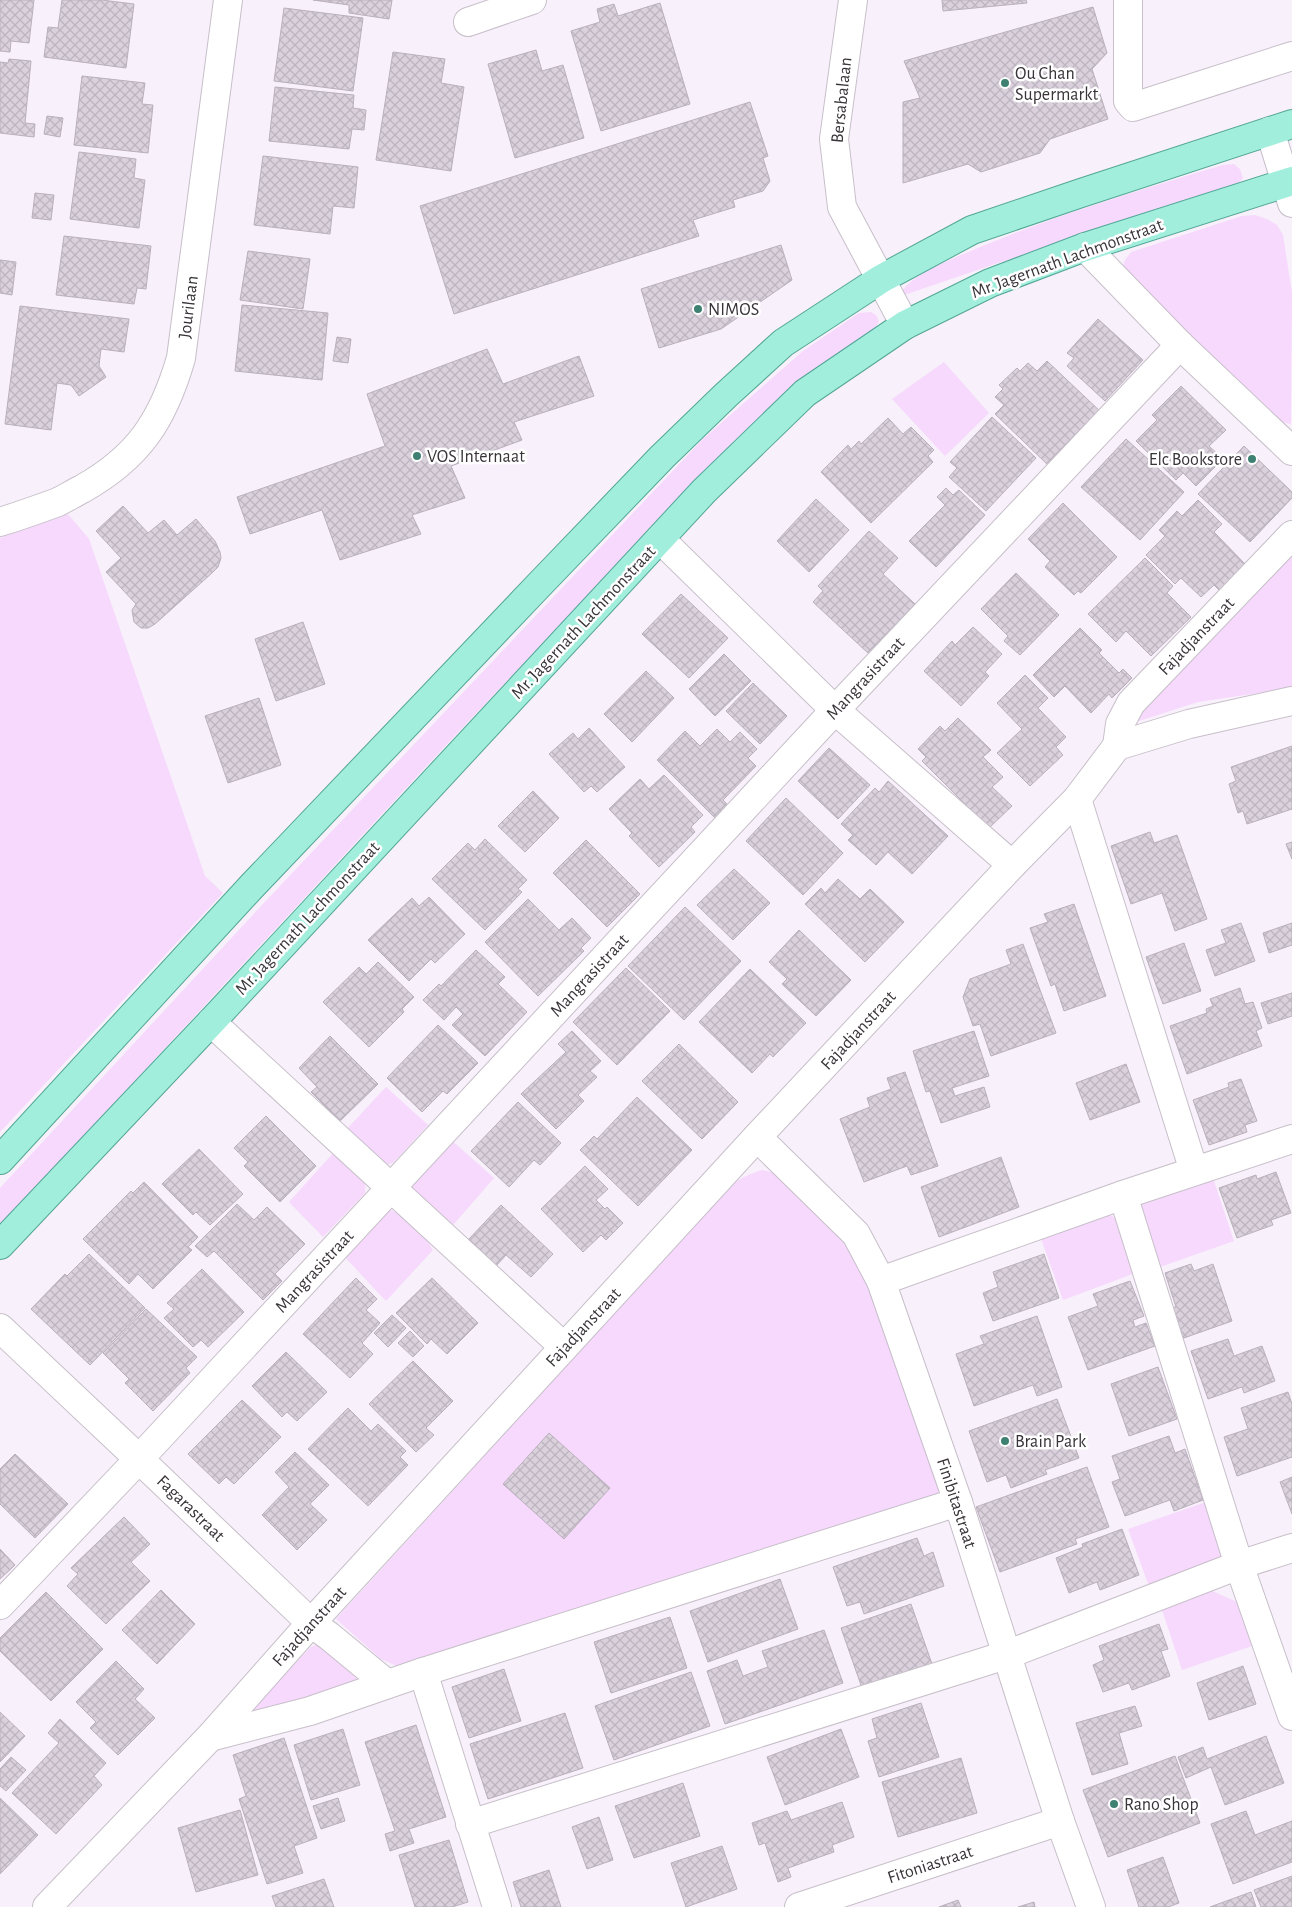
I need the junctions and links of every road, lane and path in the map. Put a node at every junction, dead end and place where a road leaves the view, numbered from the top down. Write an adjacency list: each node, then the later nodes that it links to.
1 (228, 0): 14 (street, Jourilaan)
2 (532, 0): 5 (street)
3 (853, 0): 10 (street, Bersabalaan)
4 (1128, 0): 6 (street)
5 (468, 22)
6 (1292, 56)
7 (1281, 127): 8 (street); 10 (main road)
8 (1290, 189): 9 (main road, Mr. Jagernath Lachmonstraat)
9 (1085, 247): 11 (main road, Mr. Jagernath Lachmonstraat); 12 (street)
10 (881, 279): 11 (street, Bersabalaan); 25 (main road)
11 (905, 325): 16 (main road, Mr. Jagernath Lachmonstraat)
12 (1180, 345): 13 (street); 18 (street, Mangrasistraat)
13 (1292, 451)
14 (0, 522)
15 (1292, 535): 19 (street, Fajadjanstraat)
16 (660, 538): 18 (street); 22 (main road, Mr. Jagernath Lachmonstraat)
17 (1292, 701): 19 (street)
18 (835, 710): 21 (street); 27 (street, Mangrasistraat)
19 (1117, 746): 20 (street, Fajadjanstraat)
20 (1077, 799): 21 (street, Fajadjanstraat); 26 (street)
21 (1012, 865): 23 (street, Fajadjanstraat)
22 (211, 1022): 27 (street); 29 (main road, Mr. Jagernath Lachmonstraat)
23 (757, 1137): 30 (street, Finibitastraat); 32 (street, Fajadjanstraat)
24 (1292, 1139): 26 (street)
25 (0, 1160)
26 (1194, 1171): 28 (street)
27 (390, 1190): 32 (street); 33 (street, Mangrasistraat)
28 (1123, 1195): 30 (street); 36 (street)
29 (0, 1244)
30 (881, 1281): 34 (street, Finibitastraat)
31 (0, 1328): 33 (street, Fagarastraat)
32 (564, 1347): 38 (street, Fajadjanstraat)
33 (139, 1459): 37 (street, Mangrasistraat); 38 (street, Fagarastraat)
34 (958, 1502): 39 (street, Finibitastraat); 40 (street)
35 (1292, 1548): 36 (street)
36 (1239, 1565): 39 (street); 42 (street)
37 (0, 1605)
38 (311, 1623): 41 (street, Fagarastraat); 43 (street, Fajadjanstraat)
39 (1006, 1655): 44 (street, Finibitastraat); 45 (street)
40 (423, 1672): 41 (street); 45 (street)
41 (386, 1683): 43 (street)
42 (1292, 1716)
43 (210, 1737): 46 (street, Fajadjanstraat)
44 (1060, 1821): 48 (street, Fitoniastraat); 49 (street, Finibitastraat)
45 (470, 1824): 47 (street)
46 (48, 1907)
47 (497, 1907)
48 (799, 1907)
49 (1091, 1907)

